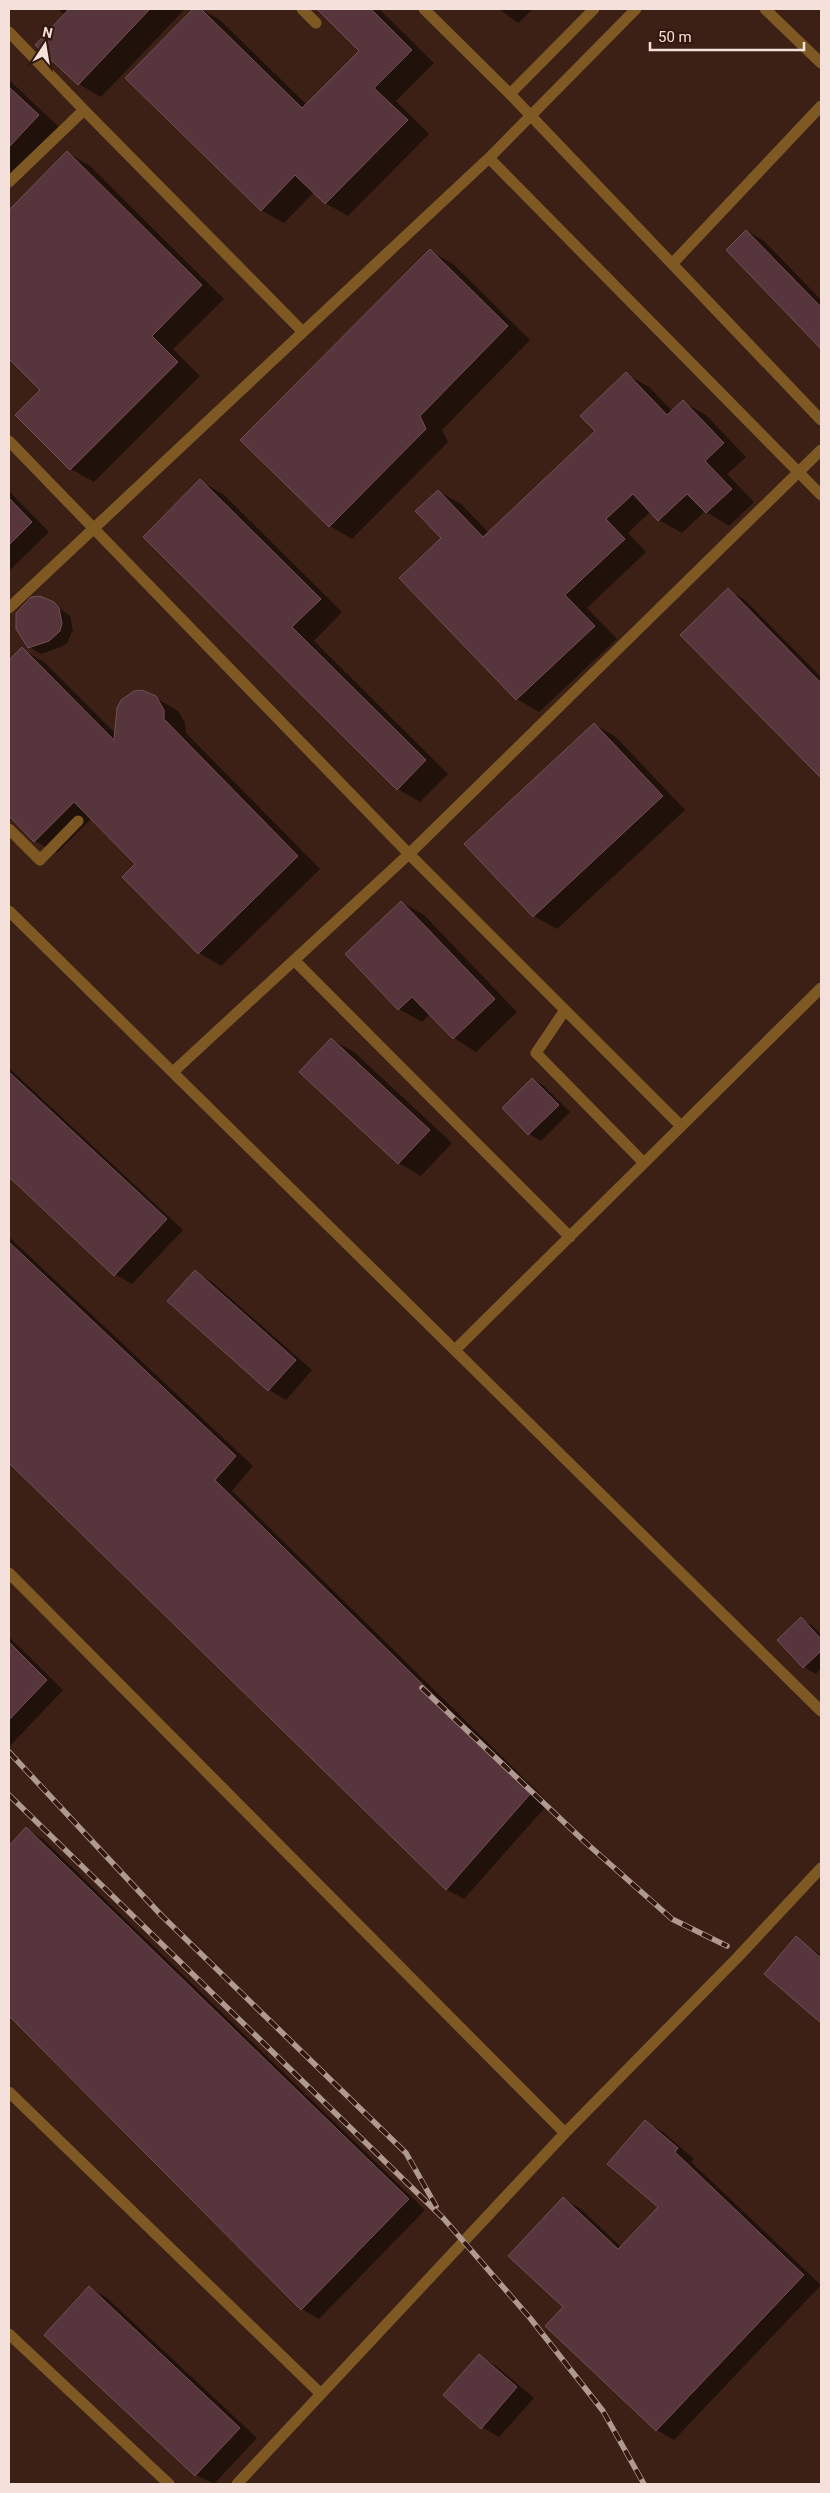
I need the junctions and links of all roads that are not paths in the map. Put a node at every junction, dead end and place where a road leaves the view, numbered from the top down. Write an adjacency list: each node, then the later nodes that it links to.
1 (302, 9): 6 (lane)
2 (424, 9): 9 (lane)
3 (594, 9): 9 (lane)
4 (636, 9): 12 (lane)
5 (765, 9): 8 (lane)
6 (316, 23)
7 (9, 32): 11 (lane)
8 (821, 63)
9 (510, 94): 12 (lane)
10 (821, 106): 15 (lane)
11 (84, 110): 14 (lane); 16 (lane)
12 (531, 116): 13 (lane); 15 (lane)
13 (489, 158): 16 (lane); 20 (lane)
14 (9, 182)
15 (672, 264): 17 (lane)
16 (304, 332): 22 (lane)
17 (821, 420)
18 (9, 441): 22 (lane)
19 (821, 450): 20 (lane)
20 (799, 472): 21 (lane); 26 (lane)
21 (821, 495)
22 (95, 530): 23 (lane); 26 (lane)
23 (9, 608)
24 (78, 820): 25 (lane)
25 (9, 829)
26 (409, 854): 28 (lane); 30 (lane)
27 (9, 911): 31 (lane)
28 (294, 960): 31 (lane); 34 (lane)
29 (821, 988): 32 (lane)
30 (565, 1010): 32 (lane); 33 (lane)
31 (173, 1072): 35 (lane)
32 (681, 1126): 33 (lane)
33 (644, 1163): 34 (lane)
34 (570, 1236): 35 (lane)
35 (455, 1350): 37 (lane)
36 (9, 1573): 40 (lane)
37 (821, 1710)
38 (821, 1868): 40 (lane)
39 (9, 2092): 42 (lane)
40 (565, 2133): 42 (lane)
41 (9, 2334): 43 (lane)
42 (321, 2394): 44 (lane)
43 (169, 2484)
44 (237, 2484)

